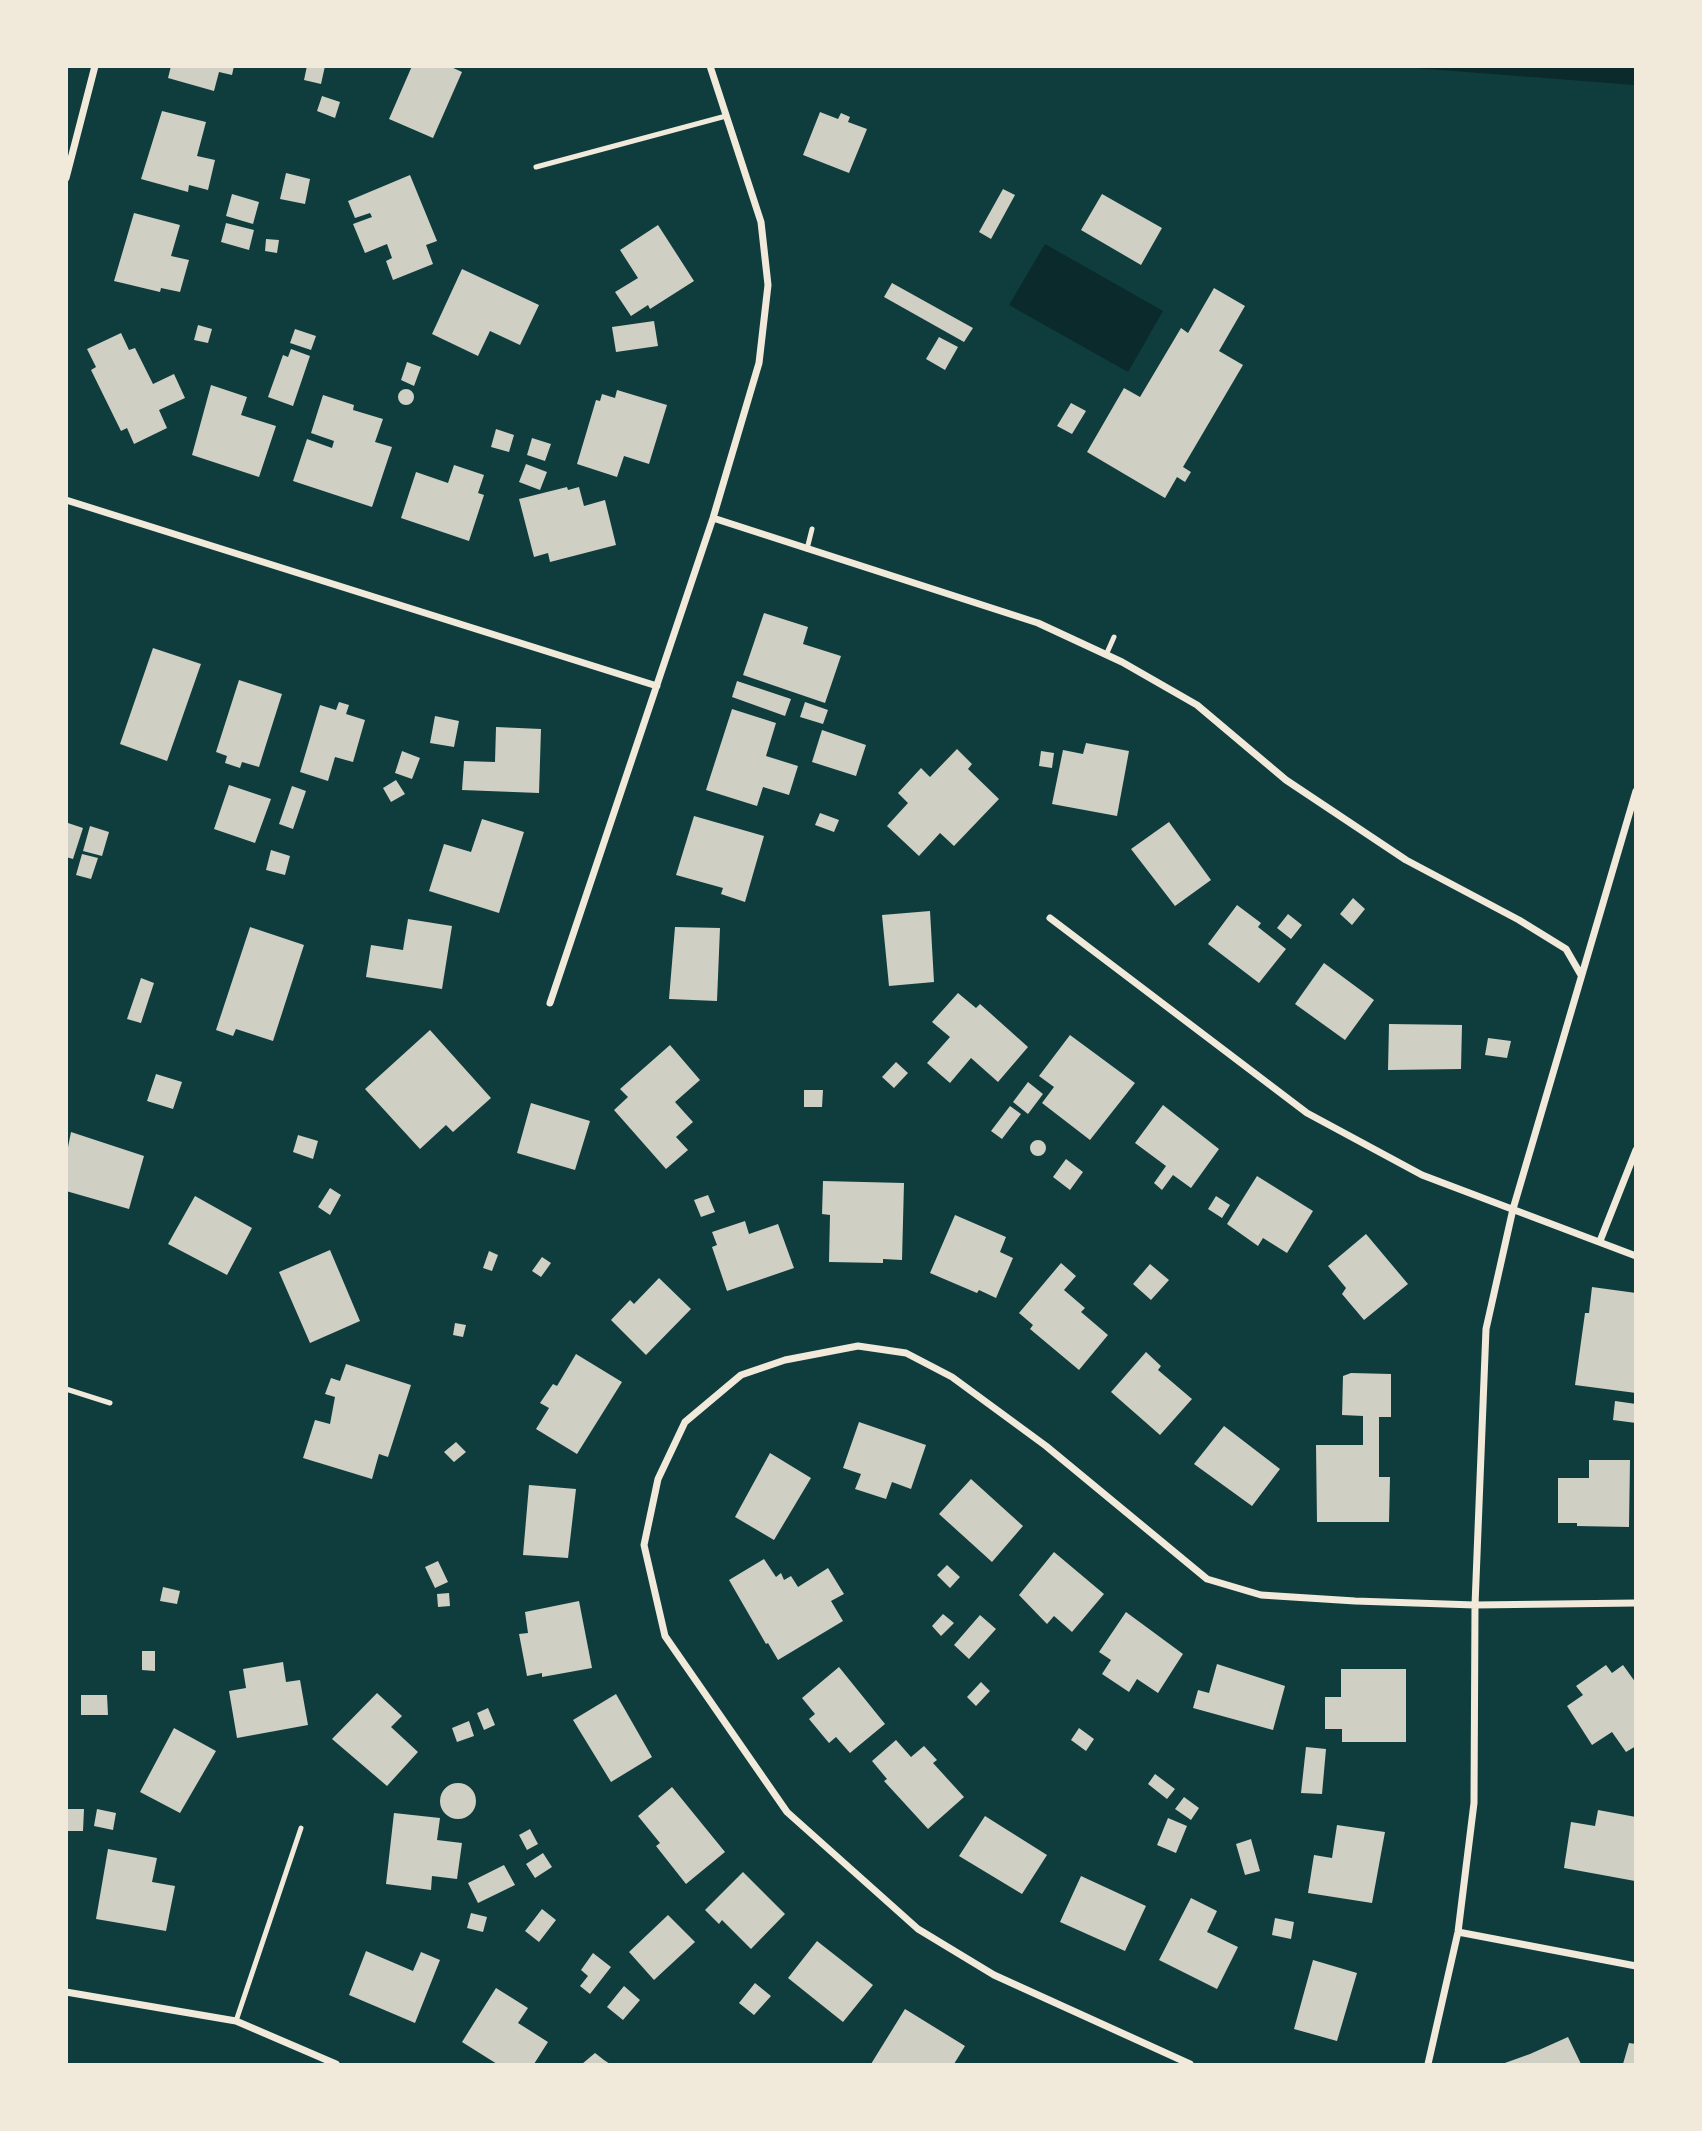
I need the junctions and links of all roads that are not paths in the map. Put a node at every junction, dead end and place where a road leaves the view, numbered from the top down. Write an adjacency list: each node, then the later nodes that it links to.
1 (95, 66): 5 (street)
2 (710, 66): 3 (street)
3 (726, 116): 4 (lane); 7 (street)
4 (536, 166)
5 (66, 178)
6 (66, 500): 12 (street)
7 (713, 518): 9 (street); 12 (street)
8 (812, 528): 9 (lane)
9 (807, 549): 11 (street)
10 (1114, 637): 11 (lane)
11 (1106, 655): 15 (street)
12 (657, 686): 16 (street)
13 (1636, 791): 15 (street)
14 (1050, 918): 18 (street)
15 (1581, 975): 18 (street)
16 (550, 1003)
17 (1636, 1150): 19 (street)
18 (1513, 1209): 19 (street); 24 (street)
19 (1600, 1241): 20 (street)
20 (1636, 1256)
21 (66, 1389): 22 (lane)
22 (110, 1403)
23 (1636, 1603): 24 (street)
24 (1475, 1605): 26 (street); 31 (street)
25 (301, 1828): 29 (lane)
26 (1458, 1932): 27 (street); 32 (street)
27 (1636, 1966)
28 (66, 1992): 29 (street)
29 (236, 2021): 30 (street)
30 (337, 2064)
31 (1190, 2064)
32 (1428, 2064)

